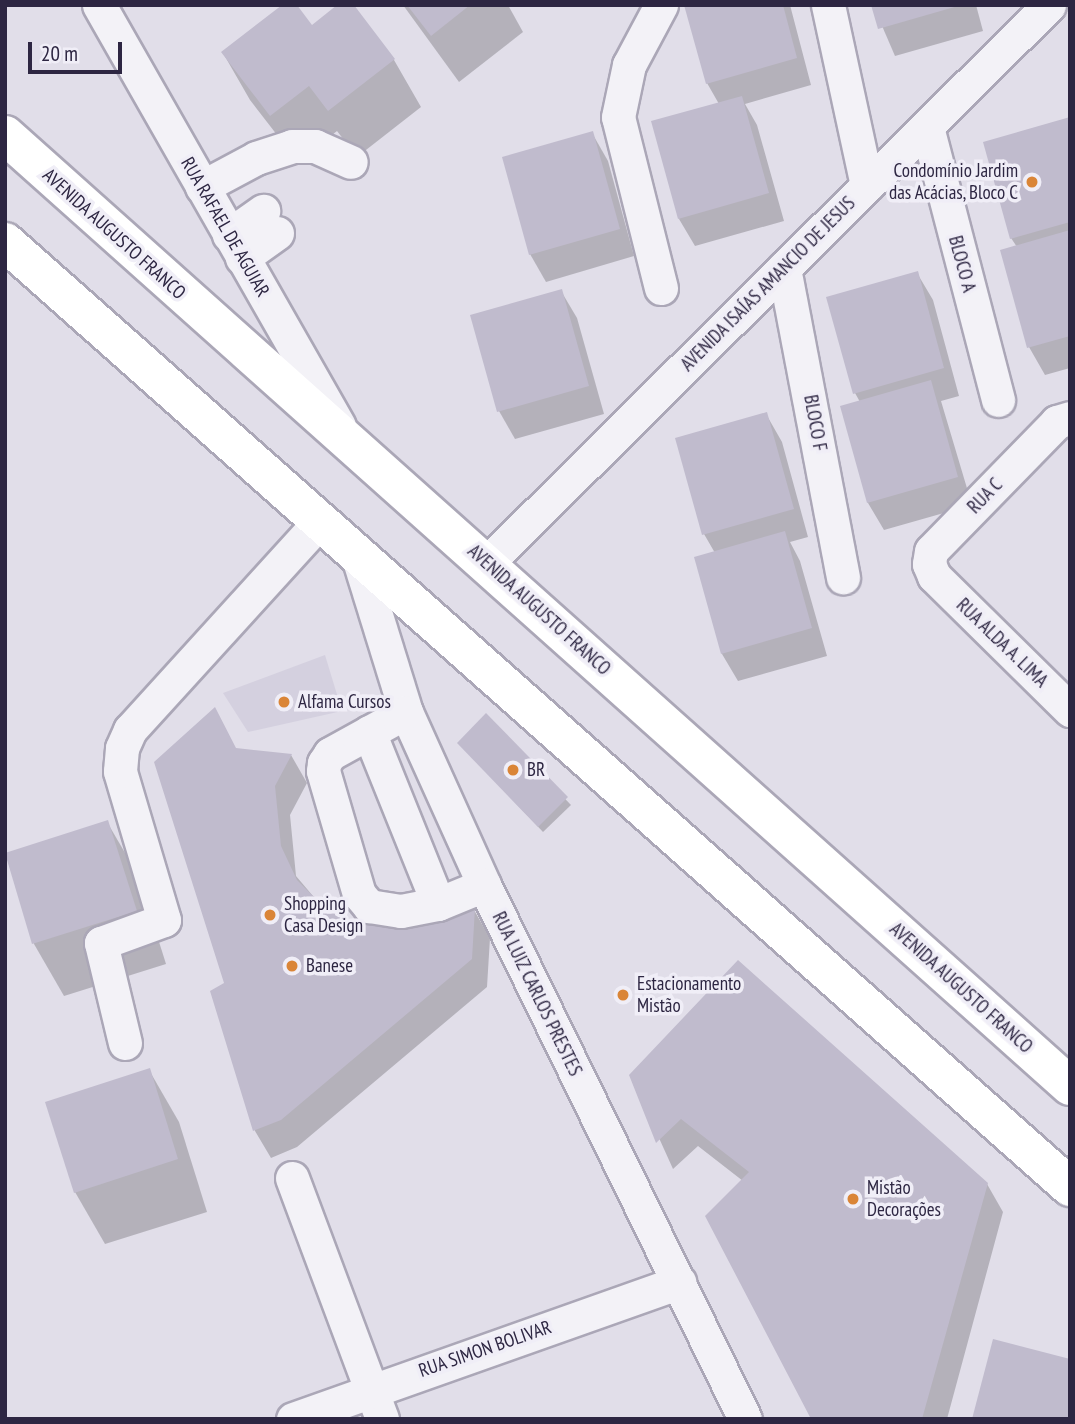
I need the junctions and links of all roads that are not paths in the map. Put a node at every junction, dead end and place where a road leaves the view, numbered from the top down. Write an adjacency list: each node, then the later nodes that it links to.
1 (99, 5): 9 (street, RUA RAFAEL DE AGUIAR)
2 (661, 5): 14 (street)
3 (828, 5): 8 (street)
4 (1049, 5): 5 (street, AVENIDA ISAÍAS AMANCIO DE JESUS)
5 (927, 127): 8 (street, AVENIDA ISAÍAS AMANCIO DE JESUS); 15 (street, BLOCO A)
6 (5, 135): 17 (main road, AVENIDA AUGUSTO FRANCO)
7 (351, 162): 9 (street)
8 (867, 185): 13 (street, AVENIDA ISAÍAS AMANCIO DE JESUS)
9 (202, 187): 12 (street, RUA RAFAEL DE AGUIAR)
10 (270, 222): 12 (street)
11 (5, 242): 18 (main road)
12 (236, 246): 17 (street, RUA RAFAEL DE AGUIAR)
13 (784, 268): 20 (street, AVENIDA ISAÍAS AMANCIO DE JESUS); 22 (street, BLOCO F)
14 (661, 288)
15 (998, 400)
16 (1063, 420): 21 (street, RUA C)
17 (352, 449): 20 (main road, AVENIDA AUGUSTO FRANCO)
18 (319, 522): 19 (main road); 28 (street)
19 (358, 557): 24 (street, RUA LUIZ CARLOS PRESTES); 31 (main road)
20 (487, 563): 29 (main road, AVENIDA AUGUSTO FRANCO)
21 (934, 576): 23 (street, RUA ALDA A. LIMA)
22 (843, 578)
23 (1070, 710)
24 (406, 712): 25 (street); 26 (street, RUA LUIZ CARLOS PRESTES)
25 (369, 732): 27 (street); 27 (street)
26 (484, 885): 27 (street); 32 (street, RUA LUIZ CARLOS PRESTES)
27 (438, 905)
28 (125, 1043)
29 (1065, 1074)
30 (292, 1178): 33 (street)
31 (1070, 1187)
32 (679, 1282): 33 (street, RUA SIMON BOLIVAR); 35 (street, RUA LUIZ CARLOS PRESTES)
33 (377, 1404): 34 (street, RUA SIMON BOLIVAR)
34 (293, 1419)
35 (745, 1419)

